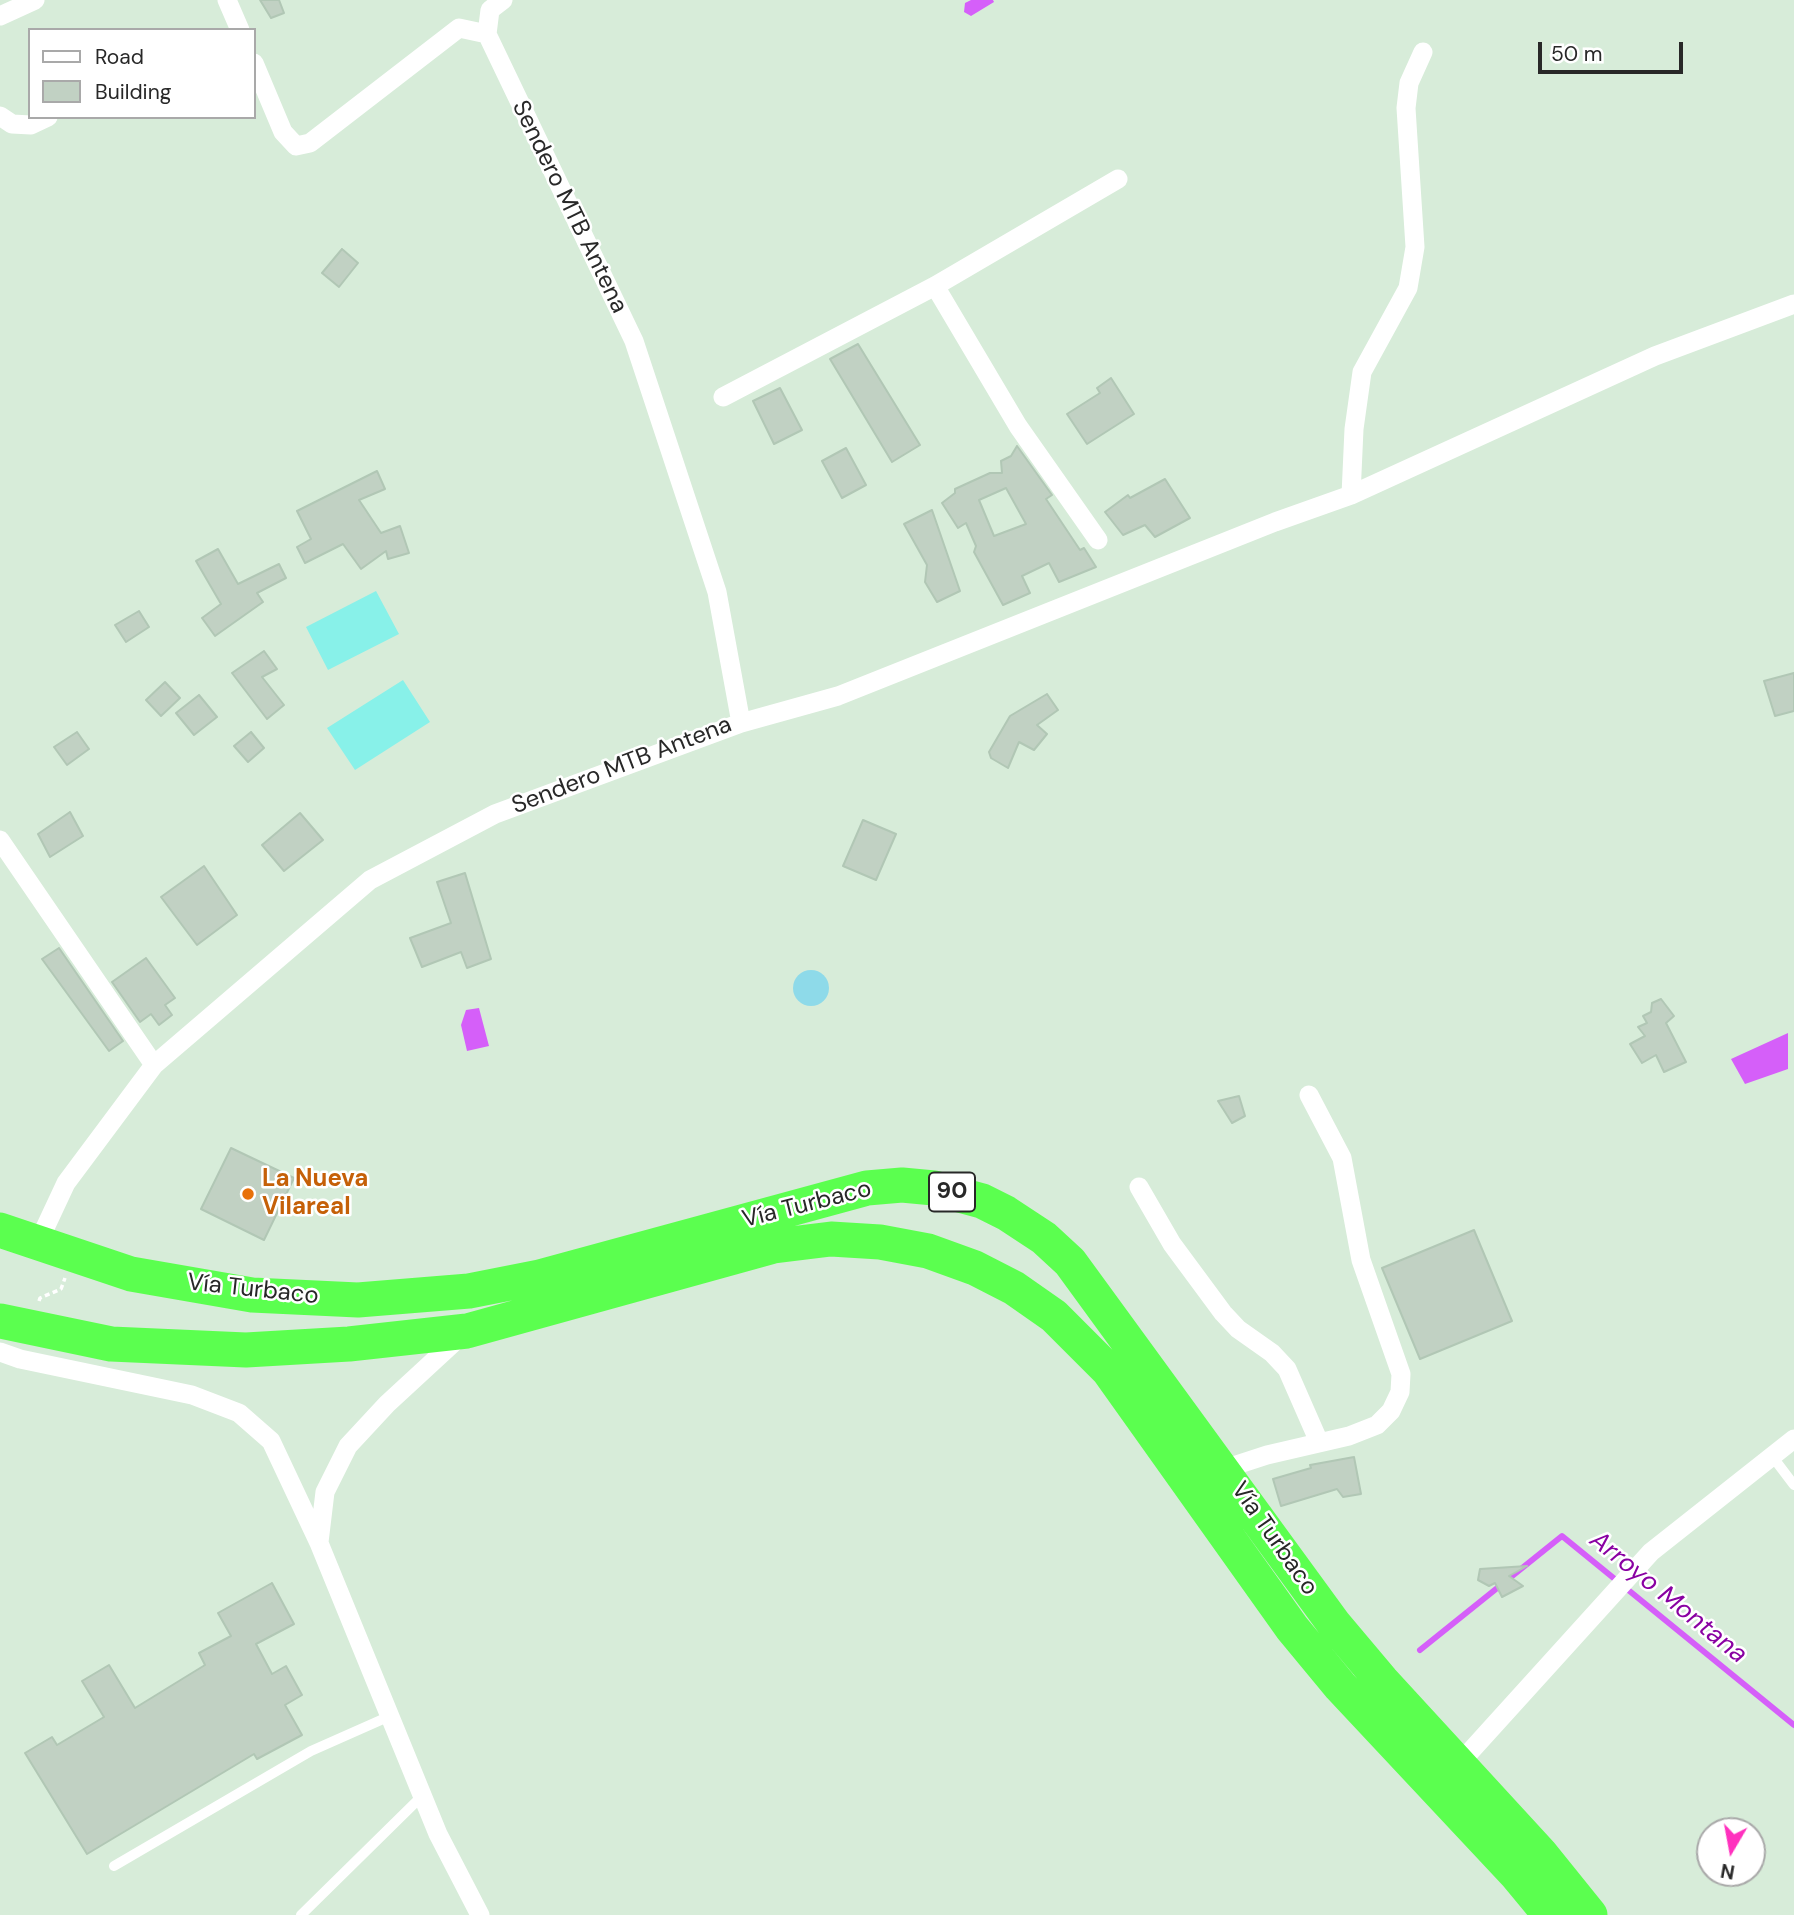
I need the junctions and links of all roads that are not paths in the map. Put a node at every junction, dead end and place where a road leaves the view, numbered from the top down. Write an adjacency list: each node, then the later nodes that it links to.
1 (35, 0): 4 (street)
2 (227, 0): 5 (street)
3 (503, 0): 6 (street)
4 (0, 16)
5 (237, 28)
6 (487, 34): 8 (street); 17 (street, Sendero MTB Antena)
7 (1423, 52): 15 (street)
8 (256, 68)
9 (0, 116): 10 (street)
10 (44, 119)
11 (1118, 179): 12 (street)
12 (935, 286): 14 (street); 16 (street)
13 (1794, 304): 15 (street)
14 (723, 397)
15 (1351, 495): 17 (street)
16 (1097, 540)
17 (741, 723): 19 (street, Sendero MTB Antena)
18 (0, 840): 19 (street)
19 (154, 1065): 23 (street, Sendero MTB Antena)
20 (1309, 1095): 28 (street)
21 (1139, 1187): 28 (street)
22 (0, 1230): 23 (highway, Vía Turbaco / 90)
23 (37, 1245): 30 (highway, Vía Turbaco / 90)
24 (0, 1321): 25 (highway, Vía Turbaco)
25 (467, 1331): 32 (street); 39 (highway, Vía Turbaco)
26 (0, 1352): 32 (street)
27 (1794, 1439): 29 (street)
28 (1319, 1442): 30 (street)
29 (1772, 1456): 31 (lane); 34 (street)
30 (1224, 1469): 34 (highway, Vía Turbaco / 90)
31 (1794, 1485)
32 (319, 1543): 33 (street)
33 (390, 1716): 35 (street); 36 (lane)
34 (1458, 1765): 40 (highway, Vía Turbaco / 90)
35 (422, 1796): 37 (lane); 38 (street)
36 (114, 1866)
37 (301, 1915)
38 (480, 1915)
39 (1550, 1915)
40 (1590, 1915)

